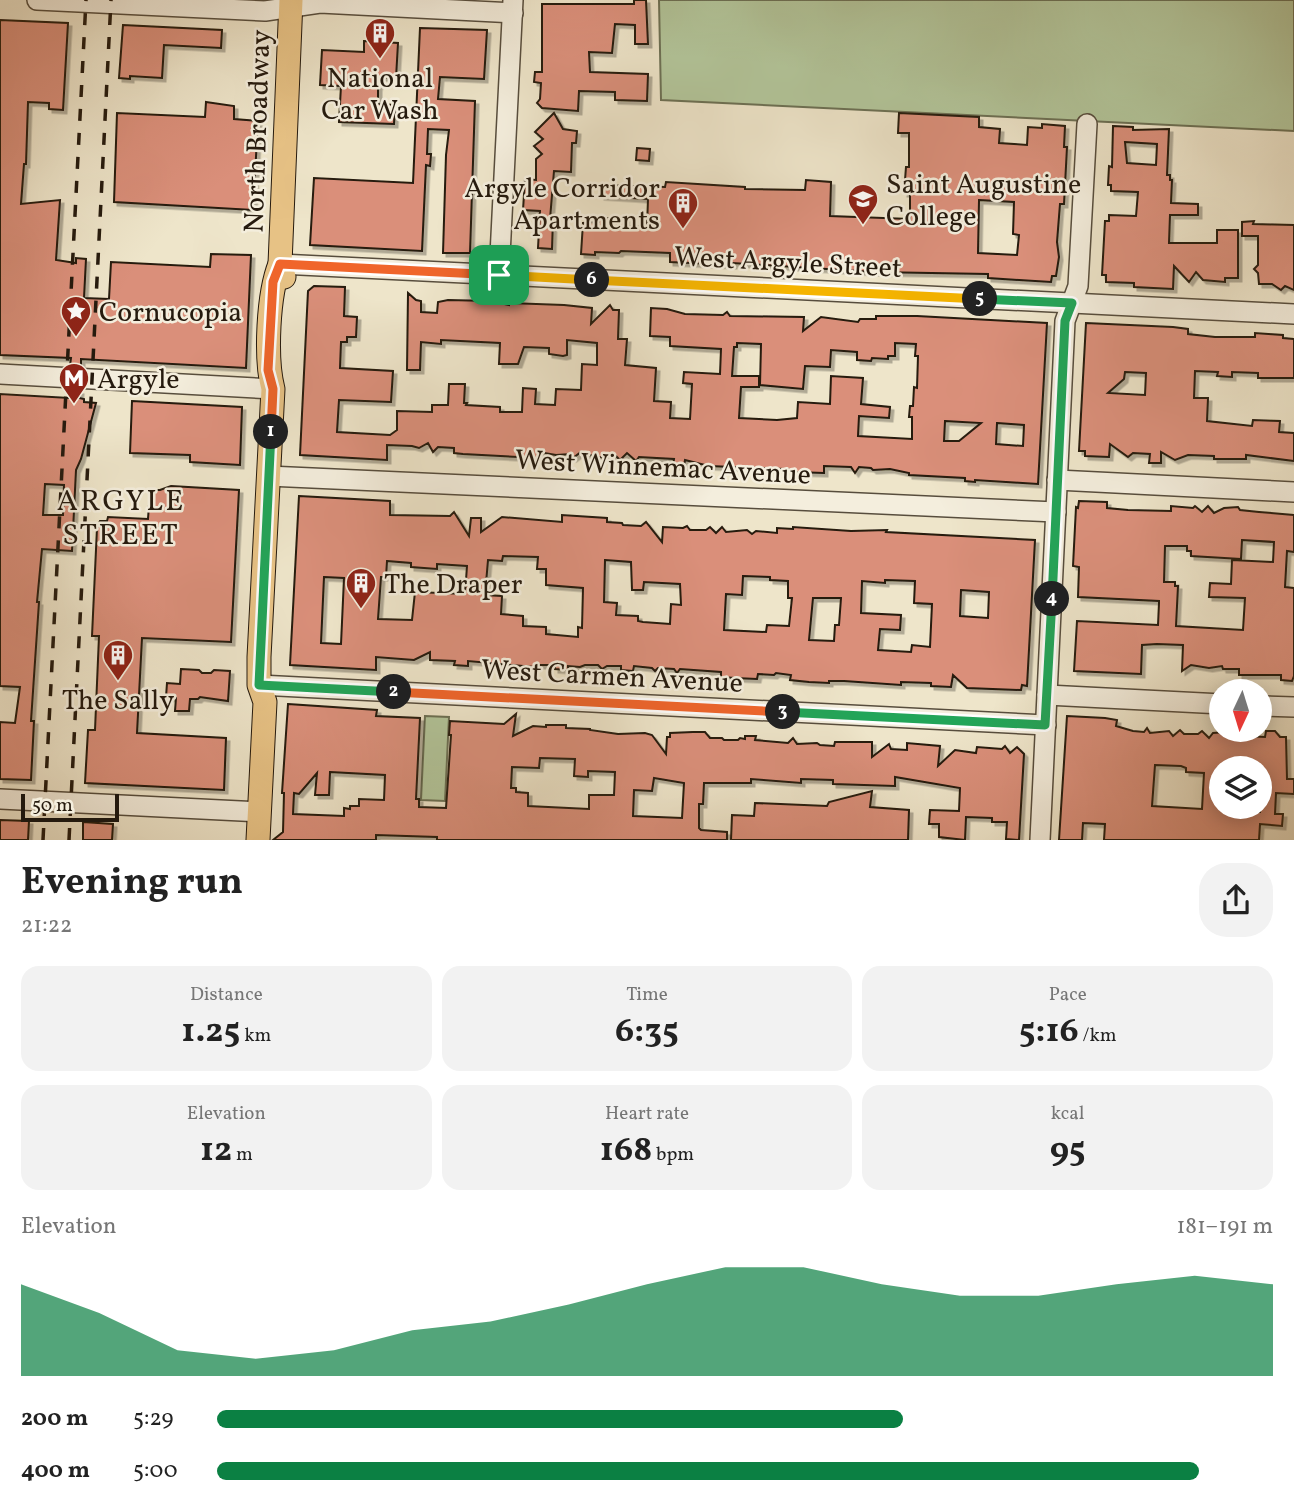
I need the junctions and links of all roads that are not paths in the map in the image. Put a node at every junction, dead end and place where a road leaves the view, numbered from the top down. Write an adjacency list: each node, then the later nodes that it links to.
1 (37, 0): 2 (street)
2 (291, 3): 3 (street); 5 (main road, North Broadway)
3 (513, 6): 6 (street)
4 (1087, 124): 7 (street)
5 (280, 264): 6 (street, West Argyle Street); 10 (main road, North Broadway)
6 (499, 275): 7 (street, West Argyle Street)
7 (1072, 303): 8 (street, West Argyle Street); 12 (street)
8 (1294, 314)
9 (0, 374): 10 (street)
10 (273, 389): 11 (main road, North Broadway)
11 (268, 475): 14 (street, West Winnemac Avenue); 15 (main road, North Broadway)
12 (1058, 480): 13 (street); 14 (street)
13 (1294, 492)
14 (1056, 512): 16 (street)
15 (259, 685): 20 (street, West Carmen Avenue); 22 (main road, North Broadway)
16 (1047, 695): 17 (street); 20 (street)
17 (1209, 703)
18 (1272, 706): 19 (street)
19 (1294, 707)
20 (1045, 725): 25 (street)
21 (0, 799): 22 (street)
22 (253, 812): 23 (main road, North Broadway); 24 (main road, North Broadway)
23 (244, 840)
24 (258, 840)
25 (1040, 840)

